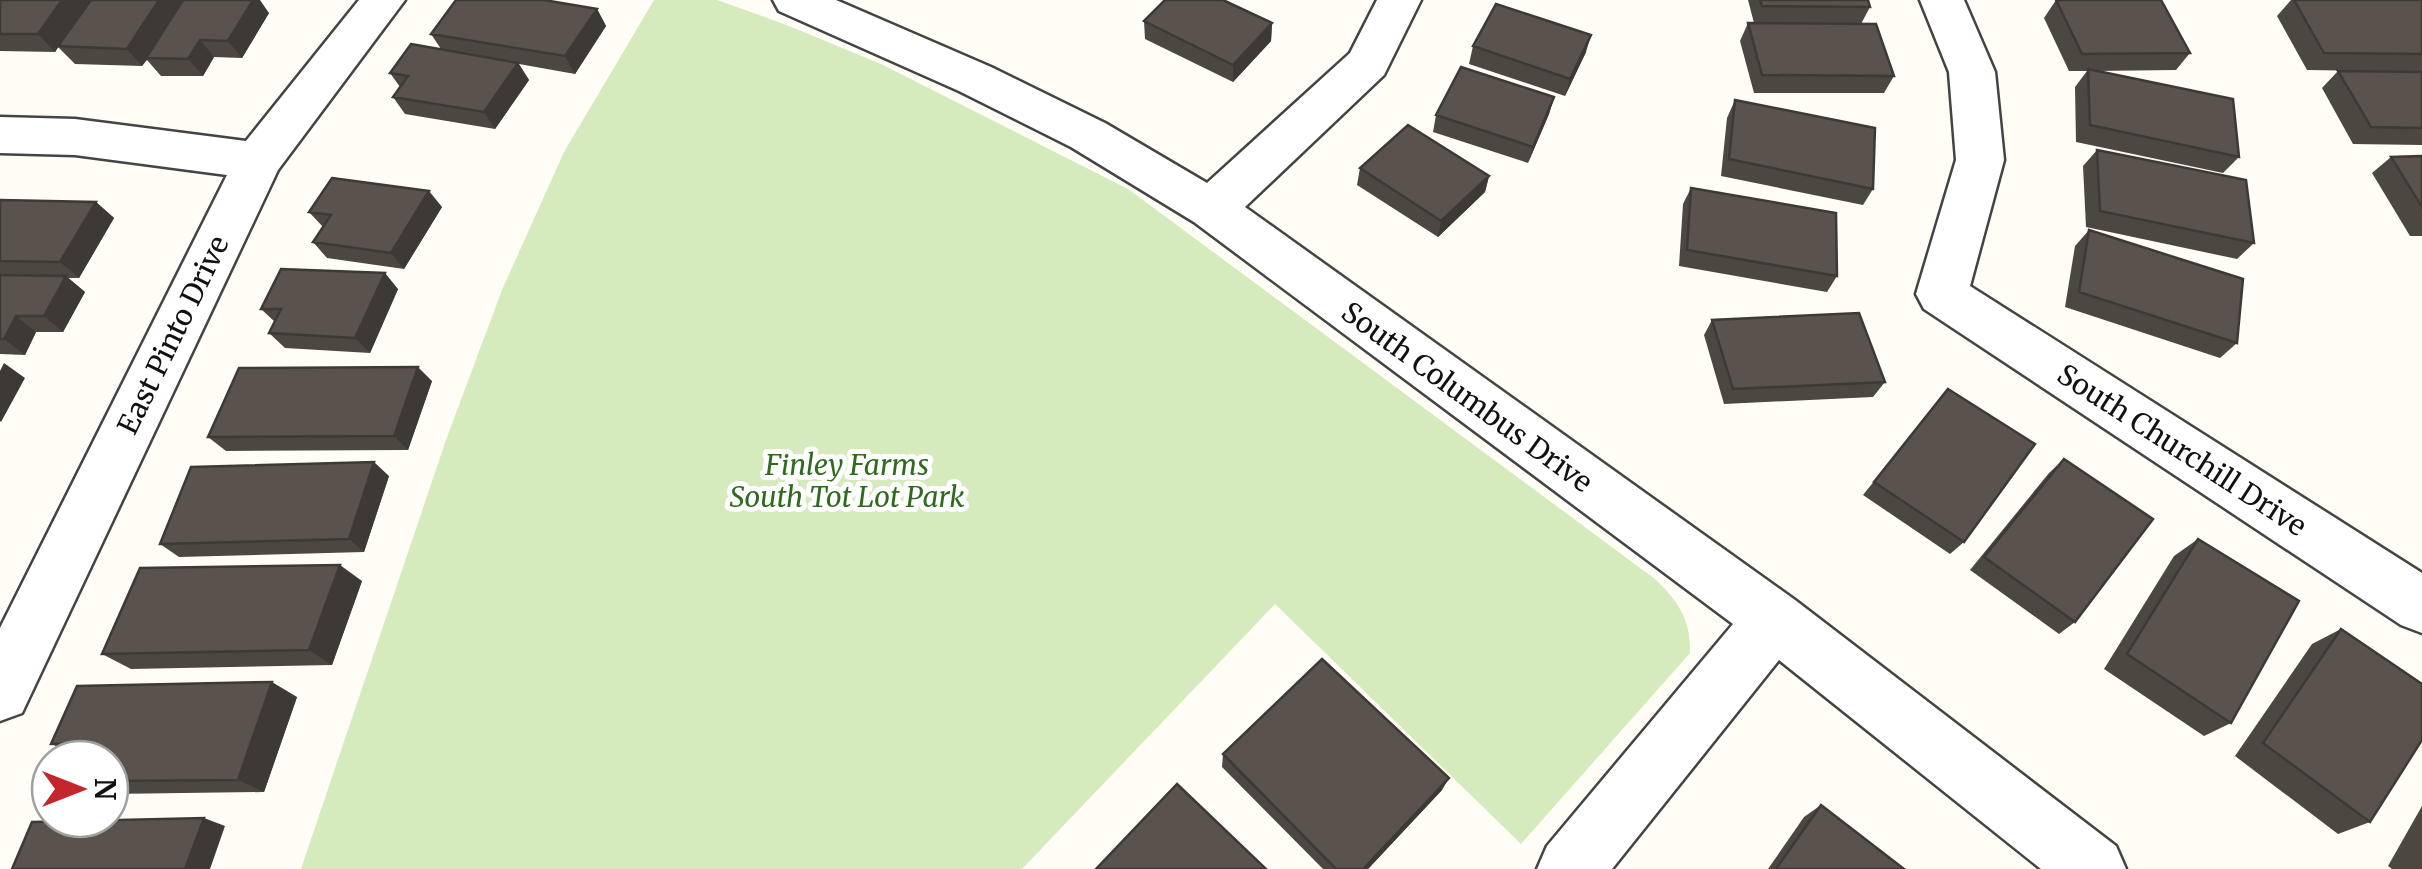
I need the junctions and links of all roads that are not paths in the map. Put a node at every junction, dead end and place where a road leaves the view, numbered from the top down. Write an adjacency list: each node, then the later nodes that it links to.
1 (383, 0): 6 (street, East Pinto Drive)
2 (795, 0): 7 (street, South Columbus Drive)
3 (1399, 0): 7 (street)
4 (1942, 0): 8 (street, South Churchill Drive)
5 (0, 134): 6 (street)
6 (258, 161): 10 (street, East Pinto Drive)
7 (1211, 209): 9 (street, South Columbus Drive)
8 (2422, 606)
9 (1774, 620): 11 (street); 12 (street, South Columbus Drive)
10 (0, 692)
11 (1570, 869)
12 (2093, 869)

